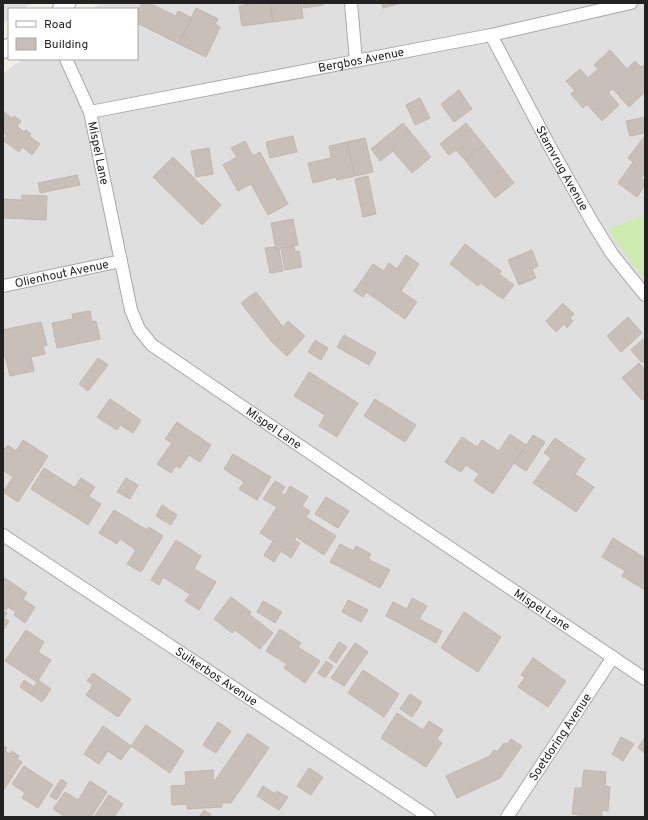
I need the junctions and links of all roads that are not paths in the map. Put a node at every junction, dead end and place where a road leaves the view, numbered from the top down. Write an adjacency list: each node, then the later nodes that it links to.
1 (351, 3): 5 (street)
2 (631, 3): 3 (street, Bergbos Avenue)
3 (491, 35): 5 (street, Bergbos Avenue); 9 (street, Stamvrug Avenue)
4 (66, 60): 6 (street, Mispel Lane)
5 (356, 61): 6 (street, Bergbos Avenue)
6 (90, 112): 7 (street, Mispel Lane)
7 (121, 261): 8 (street, Olienhout Avenue); 11 (street, Mispel Lane)
8 (3, 286)
9 (645, 295)
10 (3, 535): 13 (street, Suikerbos Avenue)
11 (613, 657): 12 (street, Mispel Lane); 14 (street, Soetdoring Avenue)
12 (645, 679)
13 (430, 817)
14 (507, 817)

